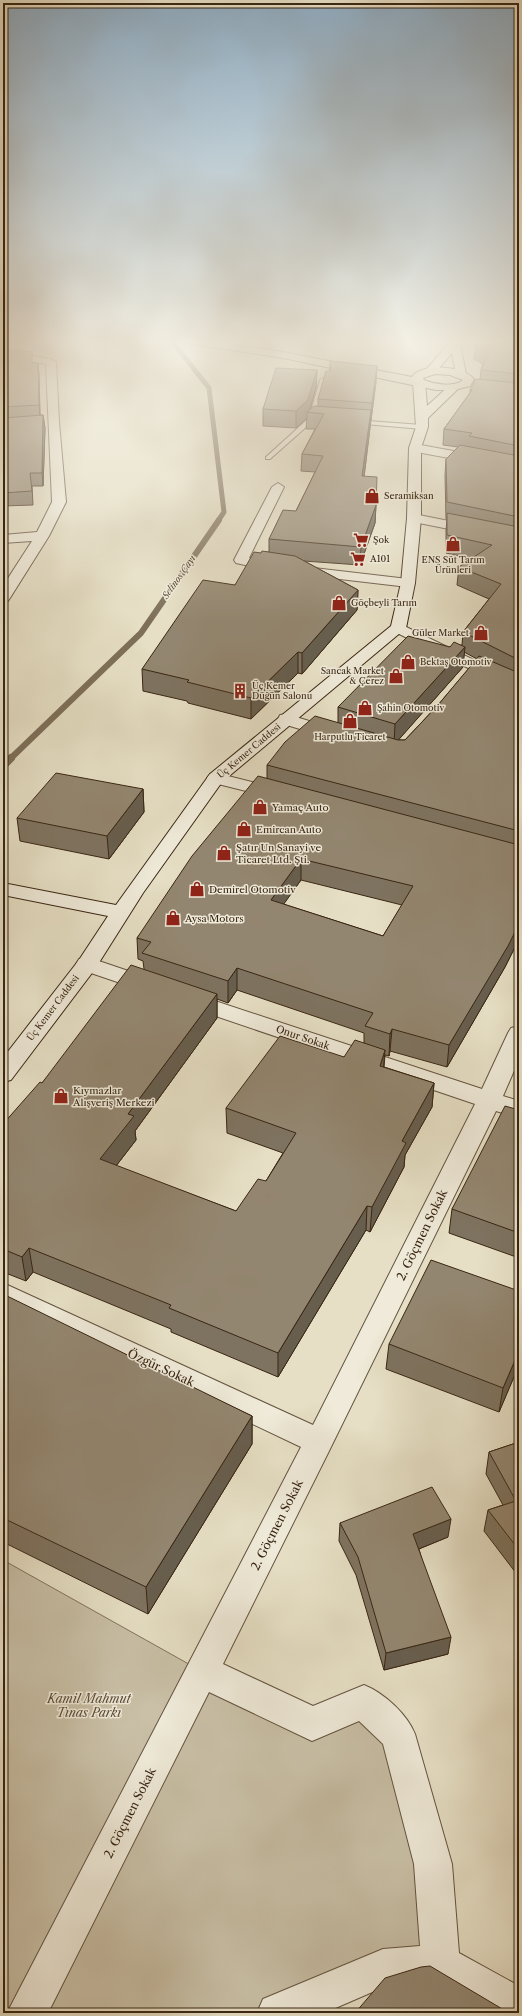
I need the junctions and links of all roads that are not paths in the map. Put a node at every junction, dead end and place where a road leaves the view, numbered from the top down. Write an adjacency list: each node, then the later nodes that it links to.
1 (53, 433): 9 (street)
2 (296, 433): 5 (lane)
3 (419, 433): 4 (street)
4 (415, 448): 6 (street); 8 (street)
5 (268, 458)
6 (519, 466)
7 (278, 487): 12 (street)
8 (414, 518): 11 (street); 12 (street)
9 (42, 536): 10 (street); 13 (street)
10 (3, 539)
11 (519, 539)
12 (408, 583): 14 (street)
13 (3, 598)
14 (398, 628): 15 (street); 16 (street, Üç Kemer Caddesi)
15 (519, 688)
16 (286, 719): 17 (street); 18 (street, Üç Kemer Caddesi)
17 (345, 737)
18 (216, 778): 19 (street); 21 (street, Üç Kemer Caddesi)
19 (295, 799)
20 (3, 890): 21 (street)
21 (121, 912): 22 (street, Üç Kemer Caddesi)
22 (87, 964): 24 (street, Üç Kemer Caddesi); 25 (street, Onur Sokak)
23 (519, 1033): 25 (street, 2. Göçmen Sokak)
24 (3, 1074)
25 (489, 1100): 26 (street, Onur Sokak); 28 (street, 2. Göçmen Sokak)
26 (519, 1110)
27 (3, 1294): 28 (street, Özgür Sokak)
28 (319, 1442): 29 (street, 2. Göçmen Sokak)
29 (202, 1672): 30 (street); 32 (street, 2. Göçmen Sokak)
30 (441, 1964): 31 (street); 33 (street)
31 (519, 2008)
32 (27, 2013)
33 (277, 2013)

